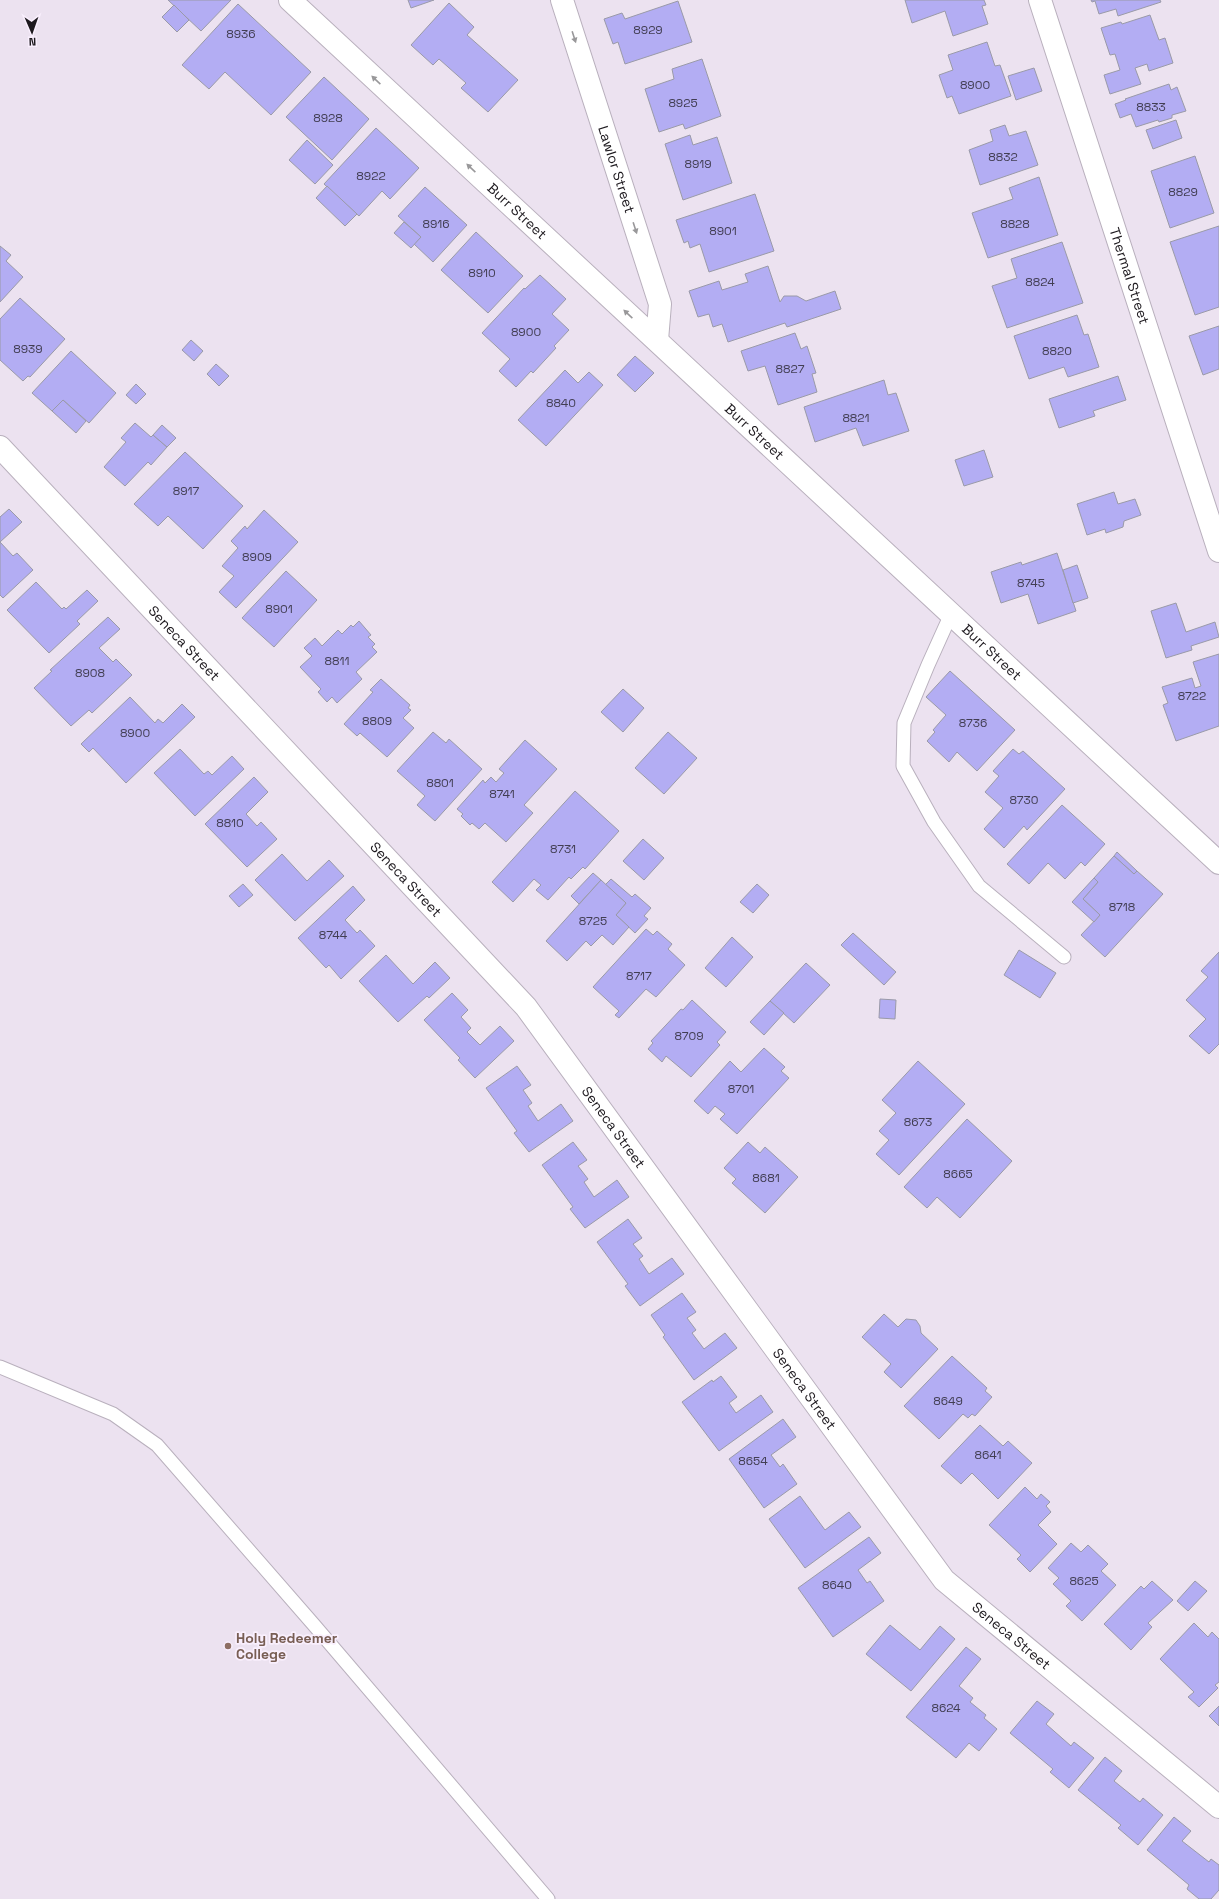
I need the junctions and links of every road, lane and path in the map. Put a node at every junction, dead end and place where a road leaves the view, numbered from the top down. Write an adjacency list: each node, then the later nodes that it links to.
1 (290, 0): 4 (street, Burr Street, one-way to 1)
2 (562, 0): 4 (street, Lawlor Street, one-way to 4)
3 (1040, 0): 6 (street, Thermal Street)
4 (657, 340): 7 (street, Burr Street)
5 (0, 447): 11 (street, Seneca Street)
6 (1219, 551)
7 (951, 614): 8 (street, Burr Street); 9 (lane)
8 (1219, 863)
9 (1064, 957)
10 (0, 1367): 12 (lane)
11 (1219, 1807)
12 (548, 1899)

